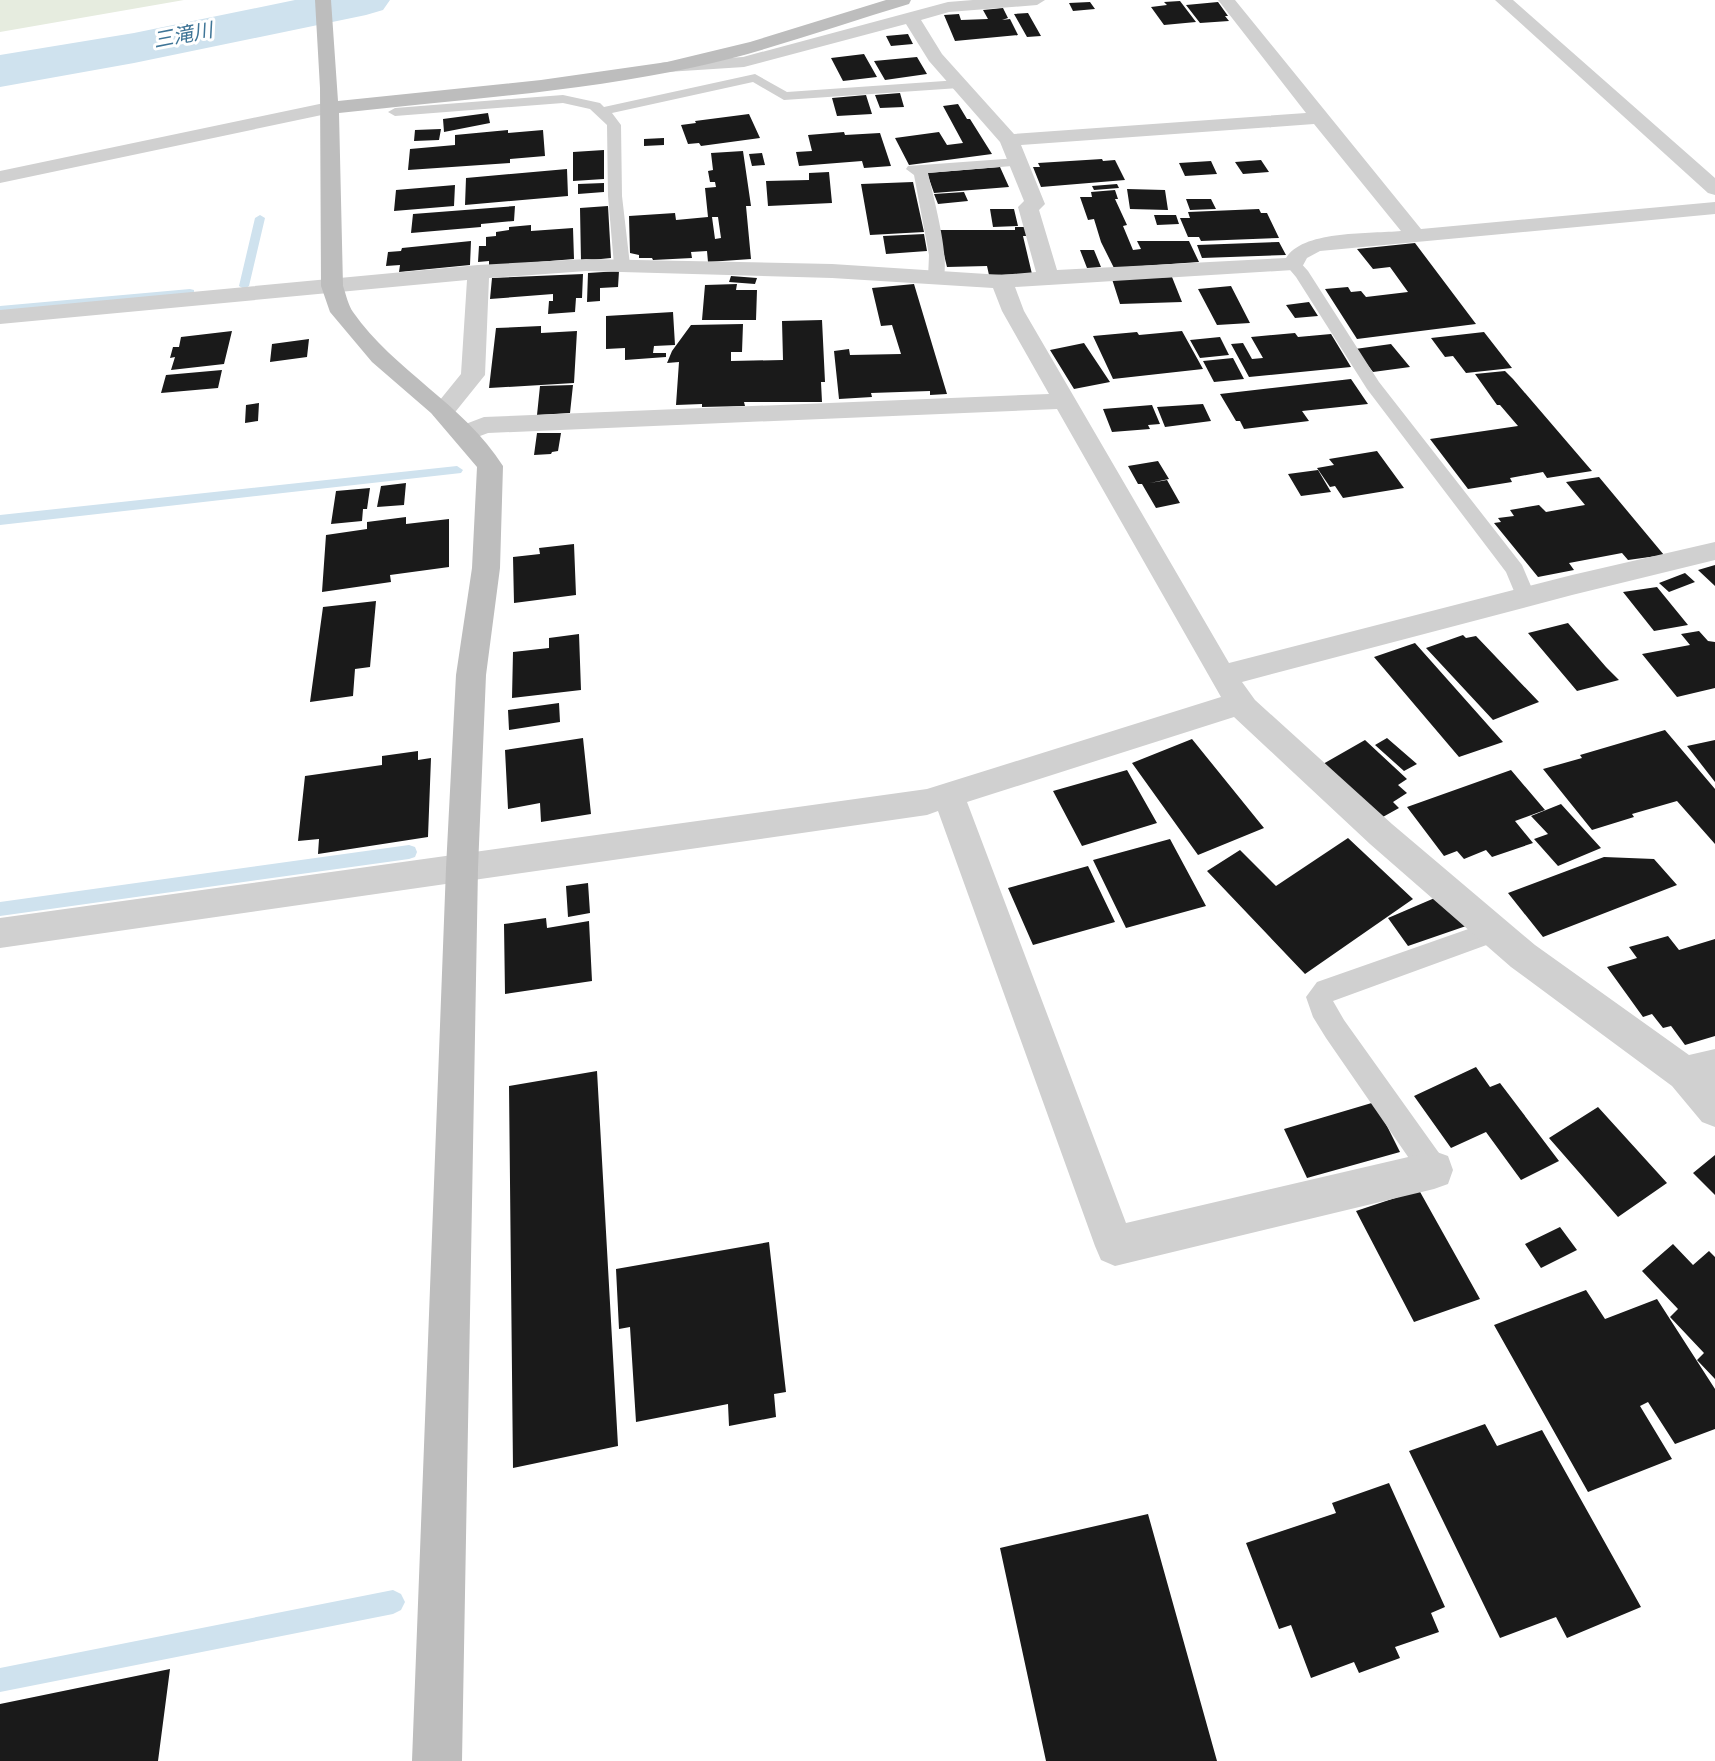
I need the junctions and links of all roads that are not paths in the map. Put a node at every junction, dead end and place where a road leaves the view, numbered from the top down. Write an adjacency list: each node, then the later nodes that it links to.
1 (323, 0): 7 (street)
2 (1037, 0): 5 (street)
3 (1226, 0): 10 (street)
4 (1503, 0): 14 (street)
5 (907, 9): 6 (street); 7 (street)
6 (959, 84): 8 (lane); 11 (street)
7 (329, 98): 13 (street); 23 (street)
8 (603, 111): 9 (lane); 18 (lane)
9 (395, 112)
10 (1319, 118): 11 (street); 16 (street)
11 (1010, 140): 12 (street)
12 (1019, 162): 20 (street); 21 (lane)
13 (0, 177)
14 (1715, 189)
15 (1715, 208): 16 (street)
16 (1416, 236): 17 (street)
17 (1293, 264): 20 (street); 28 (lane)
18 (622, 265): 19 (street); 21 (street)
19 (478, 272): 23 (street); 26 (street)
20 (1048, 277): 22 (street)
21 (936, 278): 22 (street)
22 (1002, 282): 25 (street)
23 (332, 286): 24 (street); 26 (street)
24 (0, 317)
25 (1065, 401): 26 (street); 29 (street)
26 (454, 422): 32 (street)
27 (1715, 551): 28 (street)
28 (1526, 598): 29 (street)
29 (1222, 676): 30 (street)
30 (1240, 703): 31 (street); 33 (street)
31 (948, 795): 32 (street); 37 (street)
32 (462, 868): 34 (street); 38 (street)
33 (1494, 931): 35 (street); 37 (lane)
34 (0, 933)
35 (1700, 1070): 36 (street)
36 (1715, 1109)
37 (1434, 1170)
38 (437, 1761)

